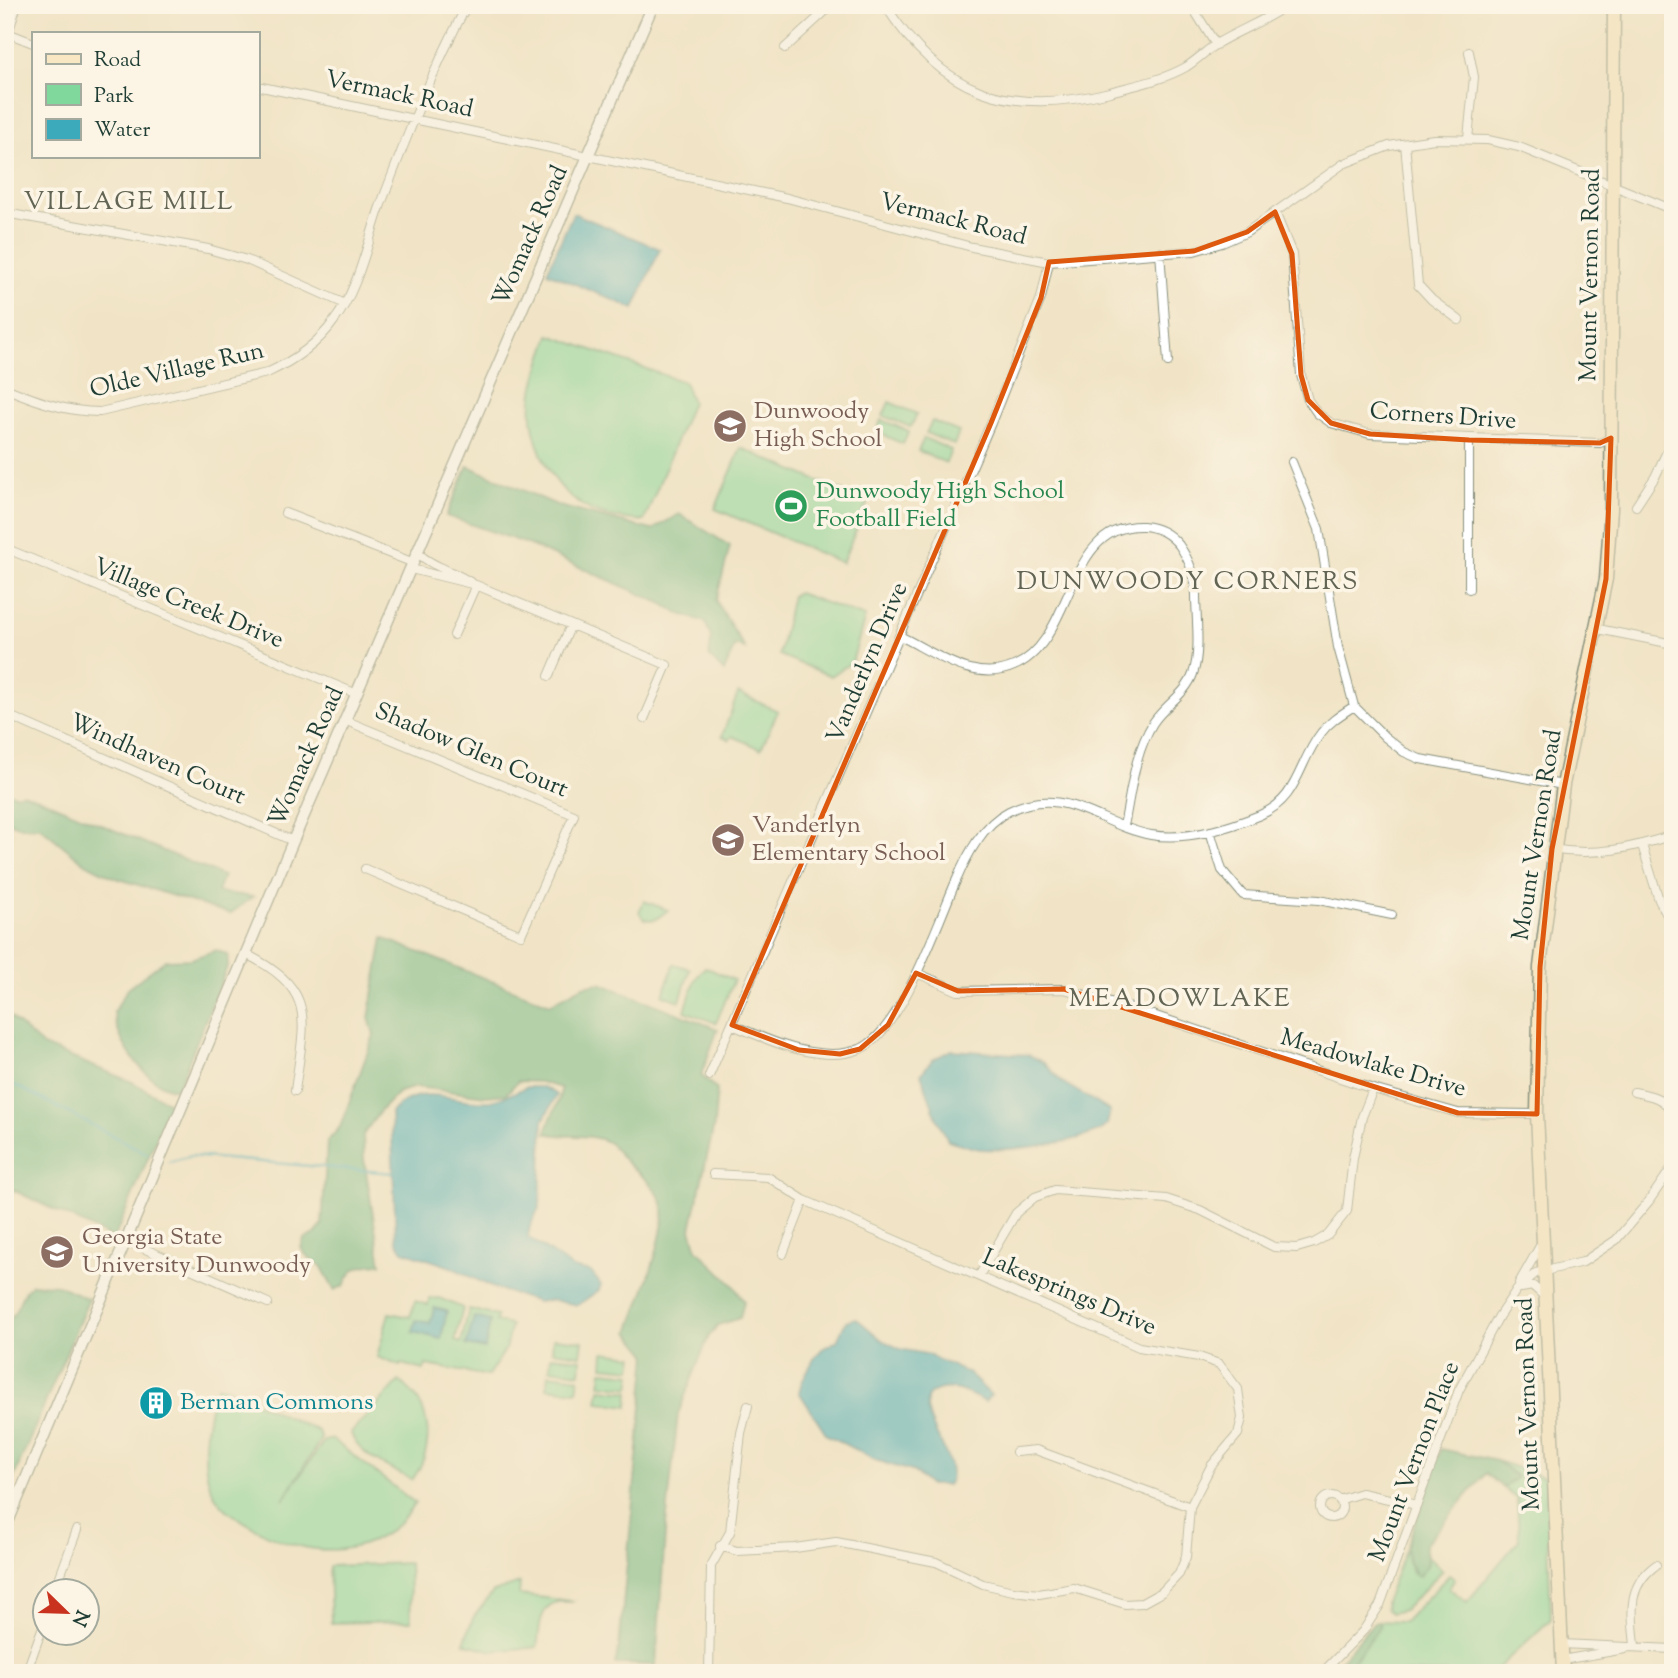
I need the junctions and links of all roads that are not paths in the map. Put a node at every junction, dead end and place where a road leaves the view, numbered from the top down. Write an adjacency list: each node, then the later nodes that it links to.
1 (18, 5): 9 (street)
2 (467, 5): 15 (street, Olde Village Run)
3 (653, 5): 18 (street, Womack Road)
4 (832, 5): 12 (street)
5 (885, 5): 11 (street)
6 (1191, 5): 11 (street)
7 (1287, 5): 11 (street)
8 (1614, 5): 19 (main road, Mount Vernon Road)
9 (6, 32): 10 (street)
10 (32, 43)
11 (1216, 45)
12 (785, 48)
13 (1469, 52): 16 (street)
14 (259, 86): 15 (street, Vermack Road)
15 (413, 118): 18 (street, Vermack Road); 25 (street, Olde Village Run)
16 (1468, 139): 17 (street, Vermack Road); 19 (street, Vermack Road)
17 (1405, 144): 21 (street, Vermack Road); 26 (street)
18 (589, 158): 24 (street, Vermack Road); 36 (street, Womack Road)
19 (1614, 187): 20 (street, Vermack Road); 29 (main road, Mount Vernon Road)
20 (1673, 210)
21 (1275, 212): 23 (street, Vermack Road); 31 (street, Corners Drive)
22 (5, 213): 25 (street)
23 (1160, 252): 24 (street, Vermack Road); 27 (street)
24 (1049, 262): 44 (street, Vanderlyn Drive)
25 (345, 304): 28 (street, Olde Village Run)
26 (1459, 320)
27 (1168, 362)
28 (5, 388)
29 (1611, 438): 31 (street, Corners Drive); 42 (main road, Mount Vernon Road)
30 (1673, 439): 33 (street)
31 (1469, 440): 40 (street)
32 (1292, 462): 48 (street)
33 (1636, 506)
34 (285, 513): 36 (street)
35 (5, 548): 47 (street, Village Creek Drive)
36 (414, 562): 37 (street); 38 (street); 47 (street, Womack Road)
37 (432, 562): 38 (street); 39 (street)
38 (428, 572): 39 (street)
39 (476, 585): 41 (street); 43 (street)
40 (1469, 589)
41 (571, 625): 46 (street); 50 (street)
42 (1598, 629): 45 (street); 52 (main road, Mount Vernon Road)
43 (454, 635)
44 (900, 636): 53 (street); 64 (street, Vanderlyn Drive)
45 (1673, 644)
46 (549, 676)
47 (357, 694): 51 (street, Womack Road)
48 (1354, 706): 52 (street); 54 (street)
49 (5, 714): 56 (street, Windhaven Court)
50 (643, 719)
51 (346, 721): 56 (street, Womack Road); 59 (street, Shadow Glen Court)
52 (1563, 785): 58 (main road, Mount Vernon Road)
53 (1124, 825): 54 (street); 63 (street)
54 (1210, 831): 60 (street)
55 (1673, 835): 57 (street)
56 (293, 841): 62 (street, Womack Road)
57 (1642, 845): 58 (street); 61 (street)
58 (1552, 849): 70 (main road, Mount Vernon Road)
59 (365, 870)
60 (1392, 915)
61 (1673, 926)
62 (246, 954): 67 (street); 75 (street, Womack Road)
63 (917, 973): 64 (street); 66 (street, Meadowlake Drive)
64 (732, 1025): 65 (street, Vanderlyn Drive)
65 (709, 1076)
66 (1373, 1089): 70 (street, Meadowlake Drive); 78 (street)
67 (295, 1091)
68 (1634, 1092): 69 (street)
69 (1673, 1114)
70 (1537, 1115): 74 (main road, Mount Vernon Road)
71 (1673, 1166): 77 (street)
72 (713, 1174): 73 (street, Lakesprings Drive)
73 (804, 1200): 76 (street); 78 (street, Lakesprings Drive)
74 (1544, 1234): 77 (main road, Mount Vernon Road); 79 (street)
75 (127, 1241): 81 (street); 87 (street, Womack Road)
76 (783, 1254)
77 (1546, 1269): 79 (street, Mount Vernon Place); 80 (main road, Mount Vernon Road)
78 (979, 1276): 86 (street, Lakesprings Drive)
79 (1519, 1289): 80 (street); 85 (street, Mount Vernon Place)
80 (1545, 1297): 92 (main road, Mount Vernon Road)
81 (268, 1303)
82 (748, 1406): 89 (street)
83 (1016, 1452): 86 (street)
84 (1339, 1500): 85 (street)
85 (1417, 1505): 99 (street, Mount Vernon Place)
86 (1190, 1507): 89 (street, Lakesprings Drive)
87 (5, 1529)
88 (77, 1530): 91 (street)
89 (720, 1546): 98 (street)
90 (1656, 1565): 94 (street)
91 (60, 1576)
92 (1561, 1644): 94 (street); 96 (main road, Mount Vernon Road)
93 (36, 1646): 97 (street)
94 (1635, 1646): 95 (street); 96 (street)
95 (1673, 1649)
96 (1563, 1666)
97 (26, 1673)
98 (709, 1673)
99 (1322, 1673)

